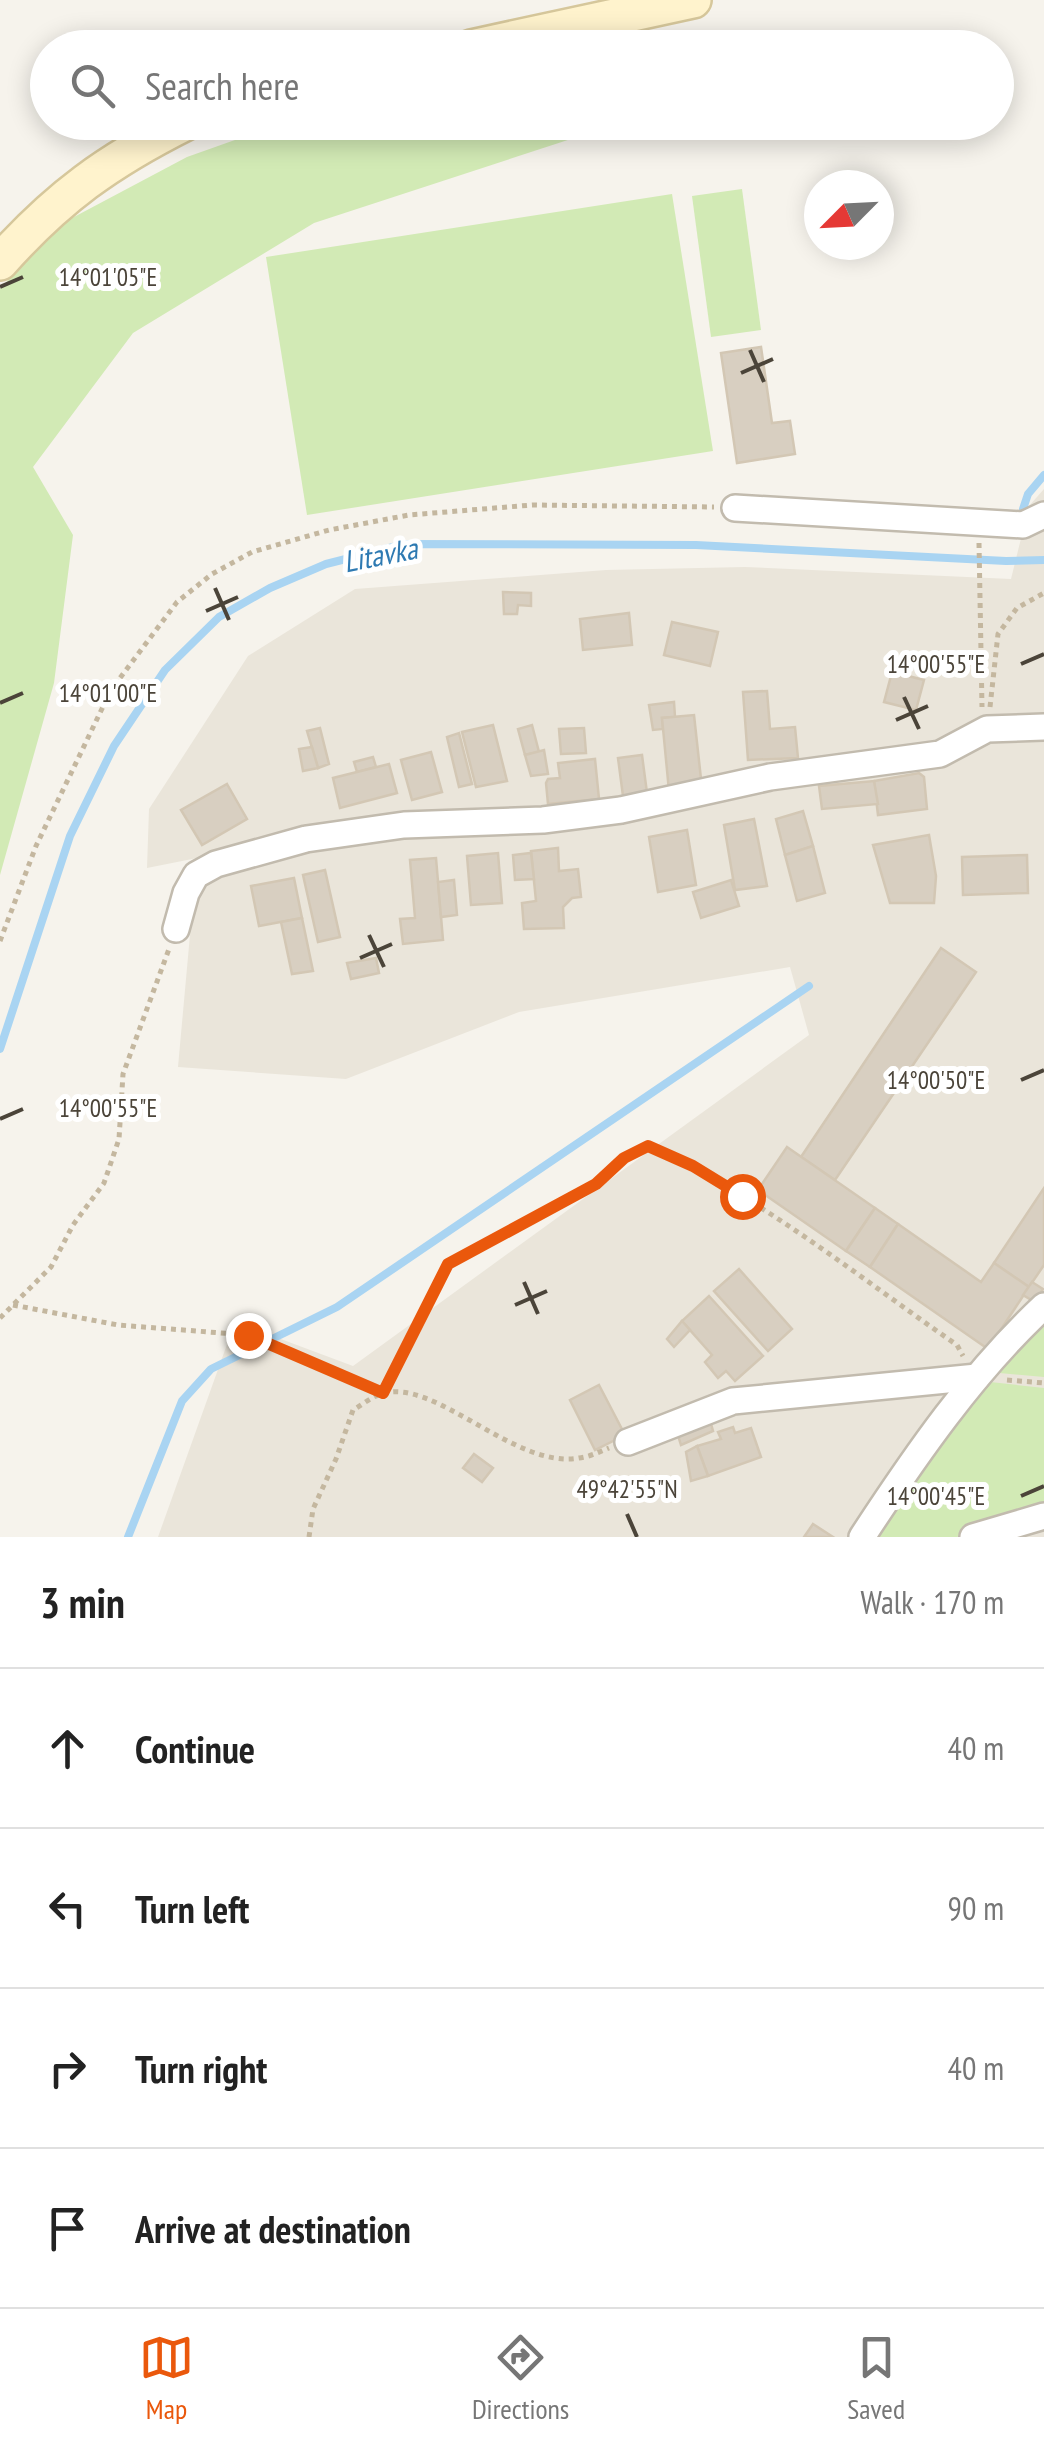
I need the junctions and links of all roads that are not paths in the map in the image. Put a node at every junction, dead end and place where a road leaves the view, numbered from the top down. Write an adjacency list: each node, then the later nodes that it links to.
1 (694, 0): 2 (main road)
2 (555, 30)
3 (150, 140): 4 (main road)
4 (0, 262)
5 (735, 508): 6 (street)
6 (1044, 515)
7 (1044, 726): 8 (street)
8 (176, 929)
9 (1044, 1306): 10 (street)
10 (977, 1378): 11 (street); 13 (street)
11 (628, 1442)
12 (1044, 1516): 14 (street)
13 (862, 1537)
14 (973, 1537)

